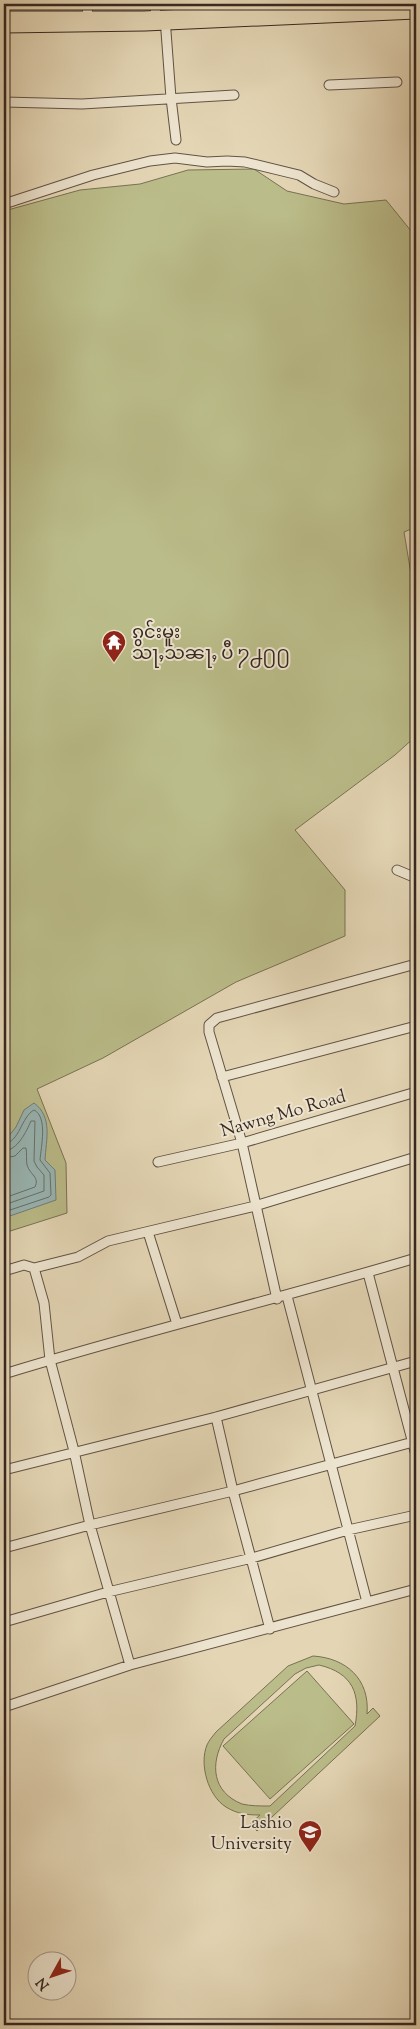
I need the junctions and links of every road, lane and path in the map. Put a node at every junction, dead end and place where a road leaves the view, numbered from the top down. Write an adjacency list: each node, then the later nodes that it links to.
1 (88, 4): 8 (street)
2 (156, 4): 9 (street)
3 (411, 4): 4 (main road)
4 (393, 8): 5 (main road); 6 (main road)
5 (247, 12): 9 (main road)
6 (416, 12)
7 (4, 17): 8 (main road)
8 (87, 17): 9 (main road)
9 (162, 19): 10 (main road); 14 (street)
10 (4, 27)
11 (397, 82): 12 (street)
12 (329, 85)
13 (234, 95): 14 (street)
14 (171, 98): 15 (street); 16 (street)
15 (4, 102)
16 (176, 140)
17 (334, 192): 18 (street)
18 (4, 204)
19 (397, 870): 20 (street)
20 (416, 878)
21 (416, 964): 23 (street)
22 (416, 1026): 23 (street)
23 (222, 1077): 25 (street)
24 (416, 1092): 25 (street, Nawng Mo Road)
25 (242, 1143): 27 (street, Nawng Mo Road); 28 (street)
26 (416, 1157): 28 (street)
27 (158, 1162)
28 (255, 1206): 29 (street); 34 (street)
29 (148, 1232): 31 (street); 35 (street)
30 (416, 1258): 33 (street)
31 (34, 1268): 32 (street); 36 (street)
32 (4, 1271)
33 (368, 1273): 34 (street); 38 (street)
34 (282, 1297): 35 (street); 40 (street)
35 (177, 1324): 36 (street)
36 (50, 1360): 39 (street); 43 (street)
37 (416, 1361): 38 (street)
38 (394, 1368): 40 (street); 42 (street)
39 (4, 1374)
40 (310, 1390): 41 (street); 45 (street)
41 (216, 1417): 43 (street); 47 (street)
42 (413, 1442): 44 (street); 45 (street)
43 (74, 1451): 46 (street); 49 (street)
44 (416, 1455)
45 (330, 1463): 47 (street); 50 (street)
46 (4, 1470)
47 (233, 1491): 49 (street); 52 (street)
48 (416, 1515): 50 (street)
49 (90, 1525): 51 (street); 54 (street)
50 (348, 1530): 52 (street); 55 (street)
51 (4, 1548)
52 (252, 1558): 54 (street); 57 (street)
53 (416, 1589): 55 (street)
54 (108, 1592): 56 (street); 58 (street)
55 (367, 1602): 57 (street)
56 (4, 1622)
57 (270, 1629): 58 (street)
58 (130, 1665): 59 (street)
59 (4, 1707)

